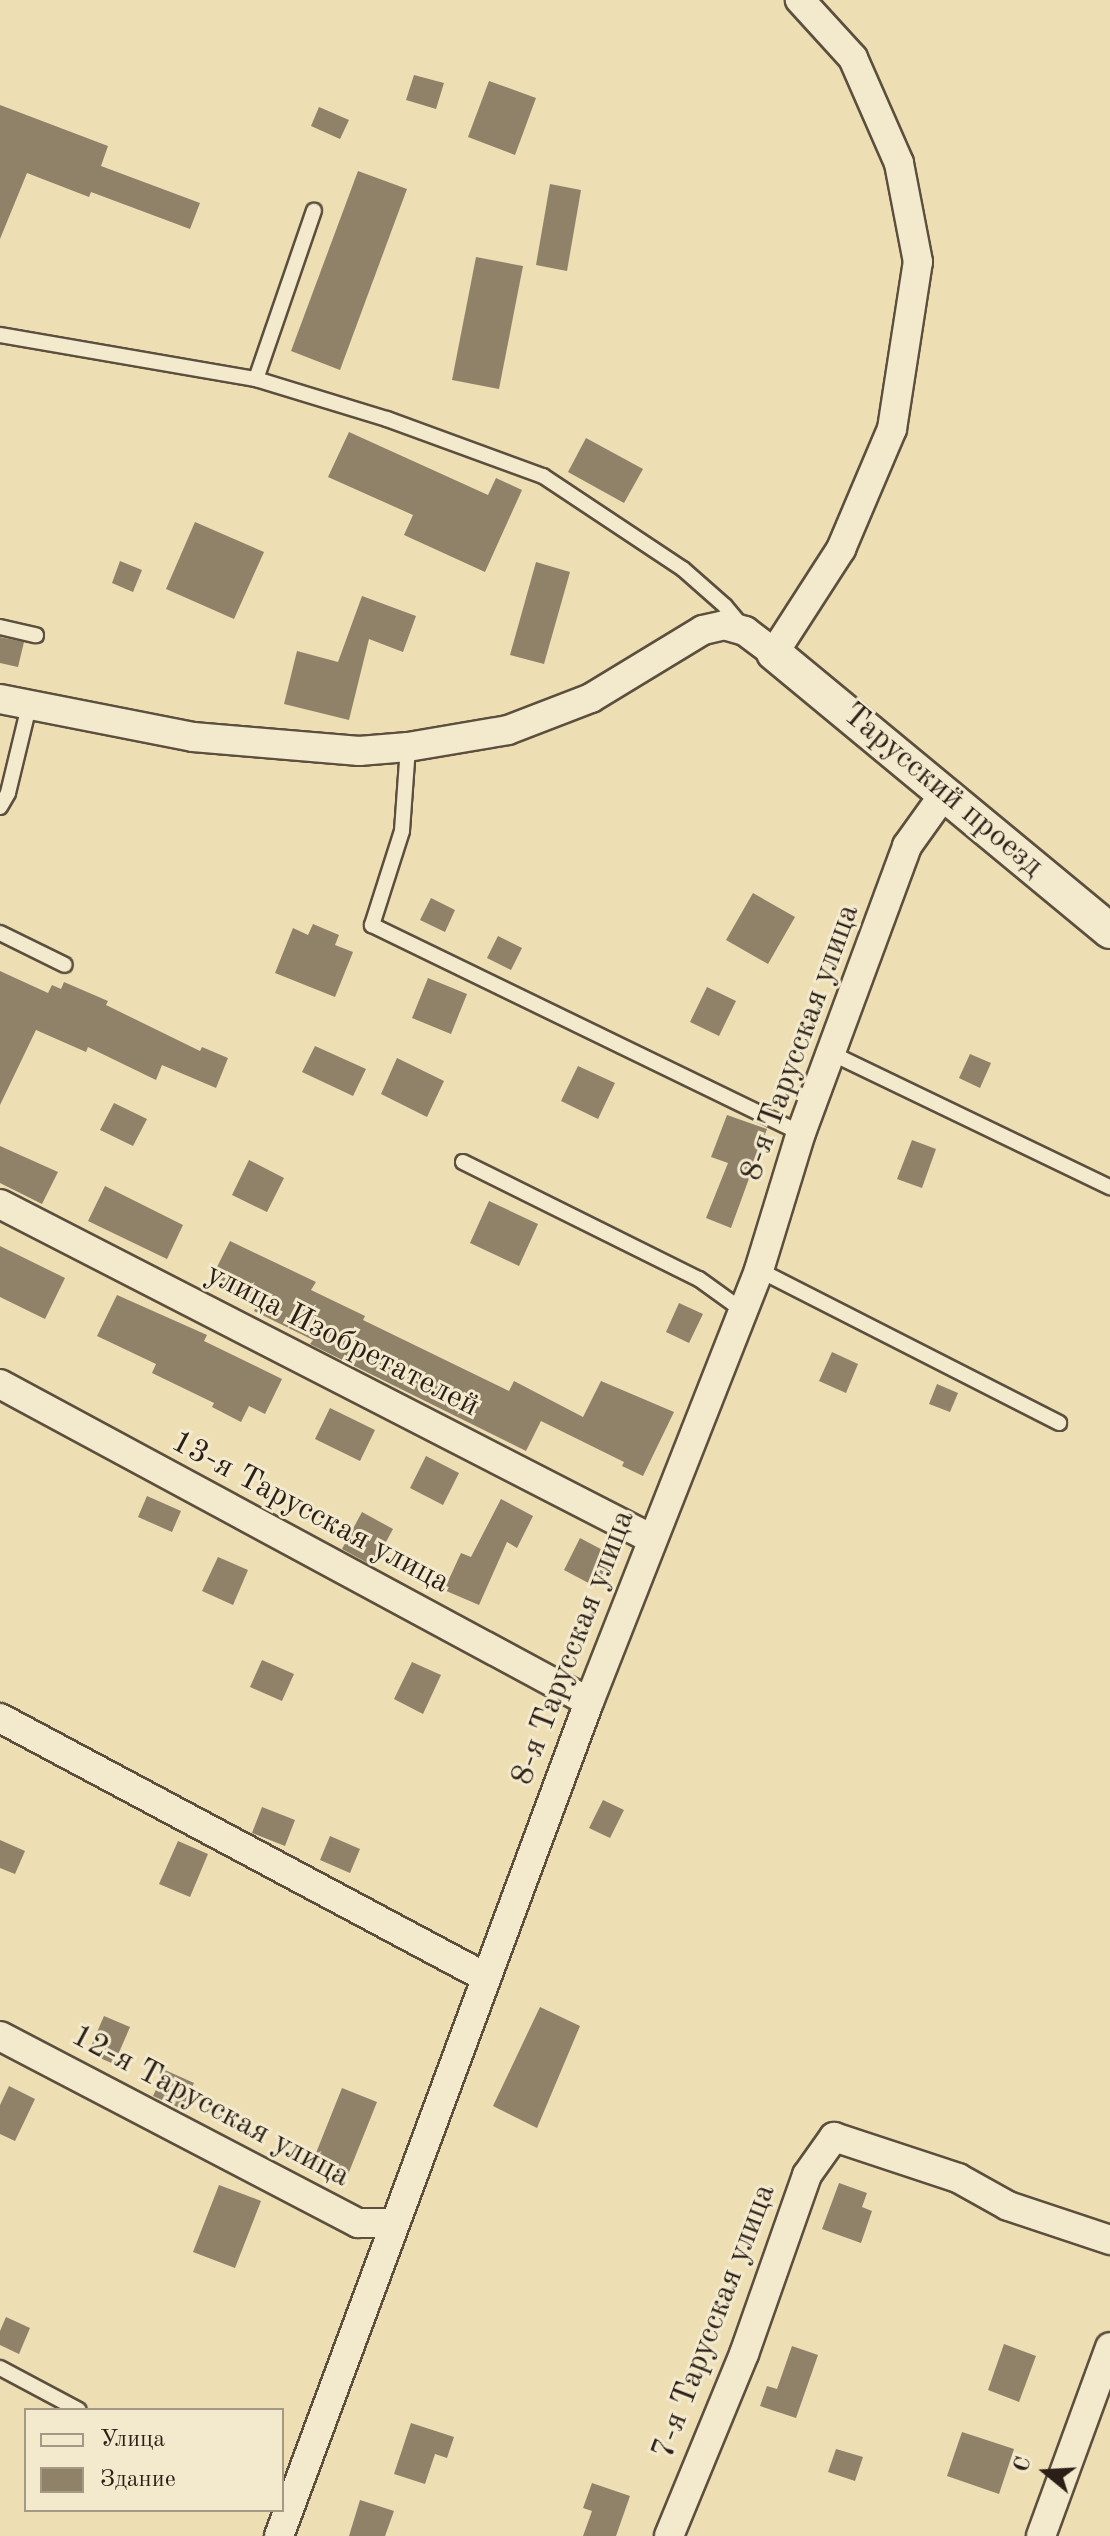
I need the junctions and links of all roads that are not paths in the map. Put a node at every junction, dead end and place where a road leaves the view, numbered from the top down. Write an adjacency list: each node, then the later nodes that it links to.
1 (800, 0): 8 (street)
2 (314, 211): 4 (lane)
3 (0, 335): 4 (lane)
4 (256, 379): 6 (lane)
5 (0, 627): 7 (lane)
6 (745, 631): 8 (street); 11 (street)
7 (36, 635)
8 (774, 653): 12 (street, Тарусский проезд)
9 (0, 699): 10 (street)
10 (29, 706): 11 (street); 13 (lane)
11 (408, 747): 18 (lane)
12 (945, 793): 14 (street, Тарусский проезд); 17 (street, 8-я Тарусская улица)
13 (0, 807)
14 (1110, 931)
15 (0, 933): 16 (lane)
16 (65, 965)
17 (831, 1053): 18 (street, 8-я Тарусская улица); 20 (lane)
18 (801, 1133): 22 (street, 8-я Тарусская улица)
19 (463, 1162): 23 (lane)
20 (1110, 1187)
21 (0, 1204): 26 (street, улица Изобретателей)
22 (759, 1270): 23 (street, 8-я Тарусская улица); 25 (lane)
23 (742, 1310): 26 (street, 8-я Тарусская улица)
24 (0, 1384): 27 (street, 13-я Тарусская улица)
25 (1059, 1423)
26 (652, 1539): 27 (street, 8-я Тарусская улица)
27 (589, 1702): 29 (street, 8-я Тарусская улица)
28 (0, 1718): 29 (street)
29 (485, 1977): 31 (street, 8-я Тарусская улица)
30 (0, 2036): 31 (street, 12-я Тарусская улица)
31 (393, 2223): 36 (street, 8-я Тарусская улица)
32 (1110, 2240): 38 (street, 7-я Тарусская улица)
33 (1110, 2347): 39 (street)
34 (0, 2368): 35 (lane)
35 (75, 2408)
36 (287, 2498): 37 (street, 8-я Тарусская улица)
37 (279, 2536)
38 (669, 2536)
39 (1041, 2536)

